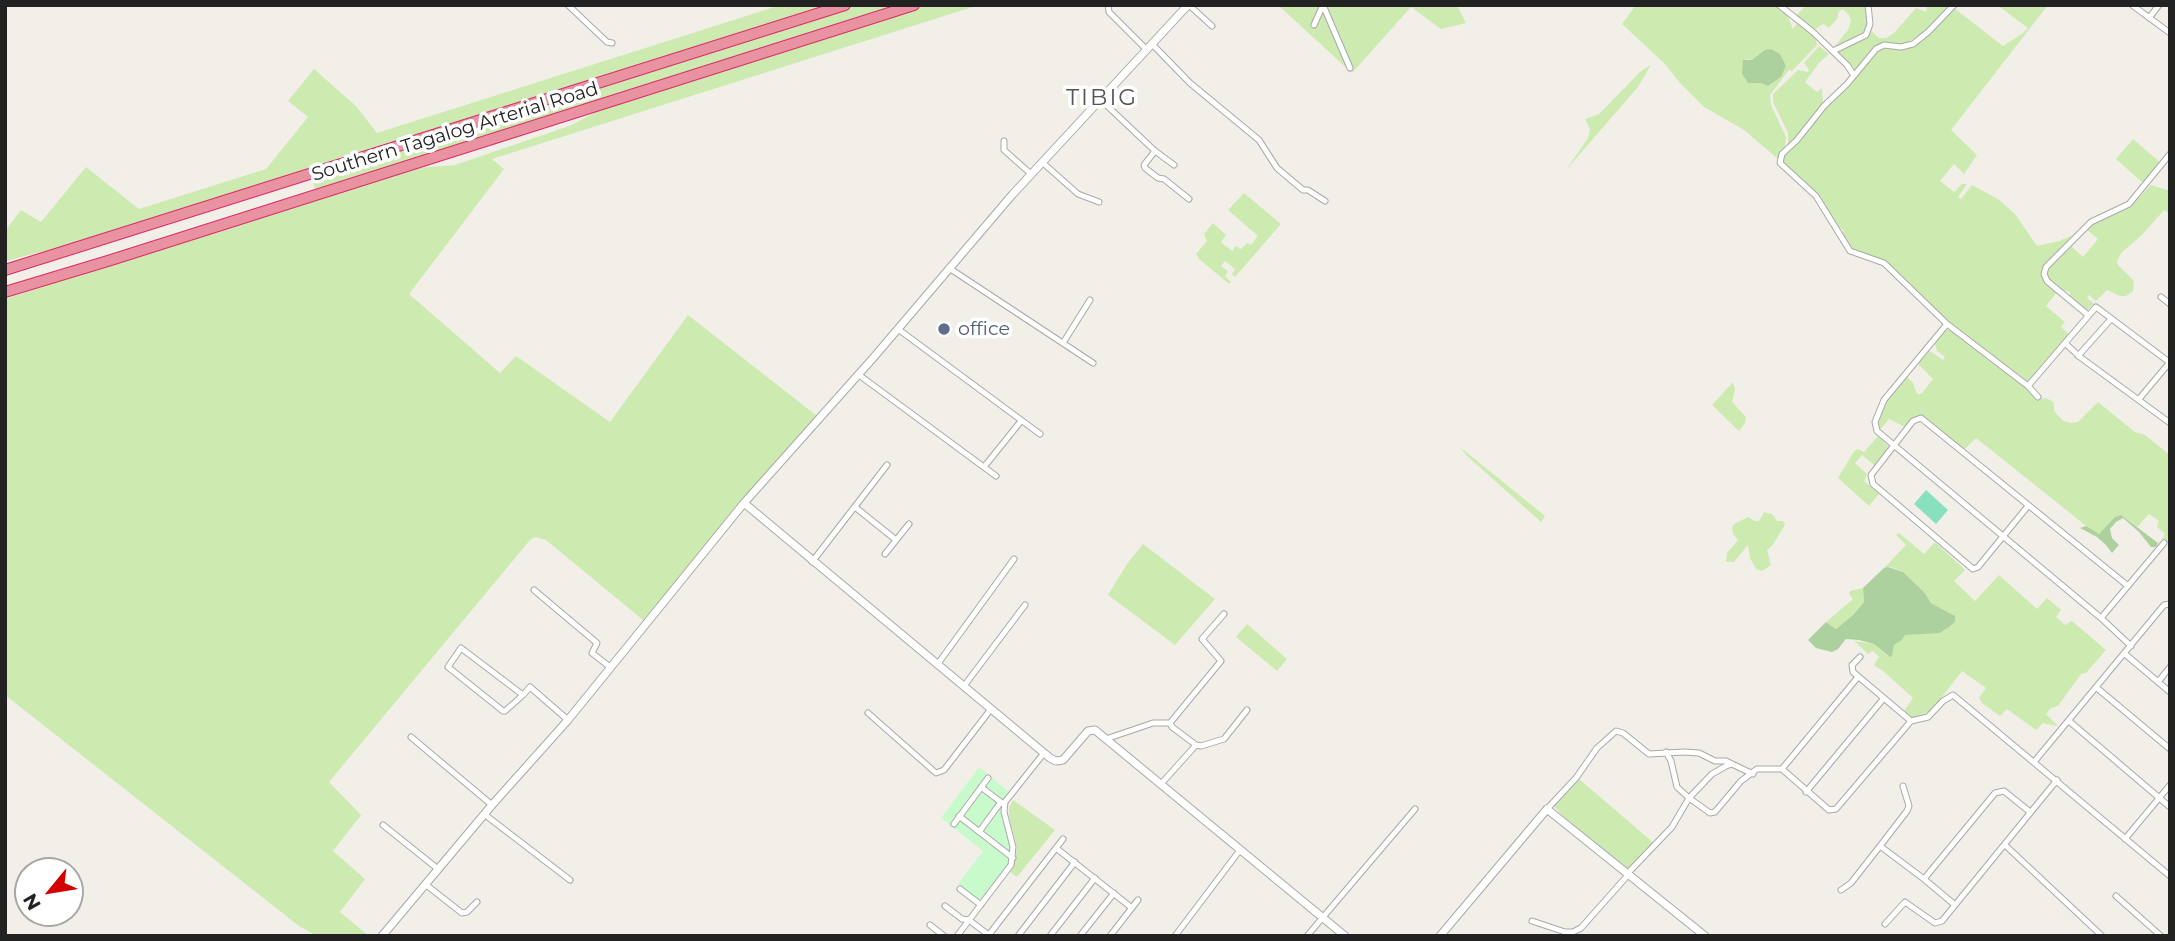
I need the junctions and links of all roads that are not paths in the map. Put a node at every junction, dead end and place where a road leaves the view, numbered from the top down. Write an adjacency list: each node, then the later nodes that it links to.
1 (568, 5): 16 (street)
2 (845, 5): 32 (highway, Southern Tagalog Arterial Road)
3 (914, 5): 33 (highway, Southern Tagalog Arterial Road)
4 (1108, 5): 17 (street)
5 (1188, 5): 14 (street); 17 (street)
6 (1323, 5): 13 (street); 19 (street)
7 (1779, 5): 18 (street)
8 (1868, 5): 18 (street)
9 (1954, 5): 20 (street)
10 (2132, 5): 12 (street)
11 (2160, 5): 12 (street)
12 (2149, 18): 15 (street)
13 (1314, 25)
14 (1212, 26)
15 (2170, 33)
16 (612, 43)
17 (1149, 47): 21 (street); 29 (street)
18 (1833, 51): 20 (street)
19 (1350, 68)
20 (1853, 74): 39 (street)
21 (1101, 100): 23 (street); 25 (street)
22 (1004, 141): 27 (street)
23 (1155, 152): 26 (street); 28 (street)
24 (2170, 154): 37 (street)
25 (1042, 162): 27 (street); 30 (street)
26 (1174, 165)
27 (1031, 174): 31 (street)
28 (1189, 199)
29 (1325, 201)
30 (1099, 202)
31 (949, 268): 40 (street); 41 (street)
32 (5, 270)
33 (5, 292)
34 (2161, 297): 36 (street)
35 (1090, 300): 41 (street)
36 (2170, 304)
37 (2088, 315): 38 (street); 42 (street)
38 (2111, 319): 43 (street); 44 (street)
39 (1947, 324): 47 (street); 53 (street)
40 (898, 330): 46 (street); 50 (street)
41 (1063, 343): 45 (street)
42 (2064, 343): 43 (street); 47 (street)
43 (2078, 356): 49 (street)
44 (2170, 362): 49 (street)
45 (1093, 363)
46 (859, 374): 55 (street); 57 (street)
47 (2028, 386): 48 (street)
48 (2038, 397)
49 (2138, 399): 51 (street)
50 (1021, 421): 52 (street); 55 (street)
51 (2170, 423)
52 (1040, 434)
53 (1894, 447): 58 (street); 61 (street); 61 (street)
54 (887, 465): 59 (street)
55 (984, 467): 56 (street)
56 (996, 476)
57 (744, 503): 66 (street); 77 (street)
58 (2028, 506): 61 (street); 67 (street)
59 (855, 507): 62 (street); 66 (street)
60 (909, 524): 62 (street)
61 (2003, 538): 72 (street)
62 (896, 540): 64 (street)
63 (2164, 543): 67 (street)
64 (885, 554)
65 (1014, 559): 76 (street)
66 (812, 562): 76 (street)
67 (2127, 586): 72 (street)
68 (534, 590): 77 (street)
69 (2170, 604): 73 (street)
70 (1026, 605): 81 (street)
71 (1224, 614): 92 (street)
72 (2101, 618): 73 (street)
73 (2131, 646): 74 (street)
74 (2125, 654): 80 (street); 82 (street)
75 (1860, 657): 79 (street)
76 (937, 665): 81 (street)
77 (610, 667): 89 (street)
78 (2170, 667): 80 (street)
79 (1858, 677): 85 (street); 101 (street)
80 (2158, 682): 83 (street)
81 (964, 686): 86 (street)
82 (2097, 688): 91 (street); 96 (street)
83 (2170, 692)
84 (523, 695): 84 (street); 89 (street)
85 (1884, 698): 90 (street); 109 (street)
86 (991, 709): 88 (street); 98 (street)
87 (1247, 710): 95 (street)
88 (868, 713)
89 (568, 720): 112 (street)
90 (1911, 721): 99 (street); 109 (street)
91 (2070, 721): 99 (street); 111 (street)
92 (1170, 723): 94 (street); 95 (street)
93 (411, 737): 112 (street)
94 (1106, 739): 98 (street); 105 (street)
95 (1196, 745): 105 (street)
96 (2170, 749)
97 (1667, 752): 100 (street); 110 (street); 116 (street)
98 (1044, 753): 113 (street)
99 (2034, 762): 104 (street)
100 (1732, 764): 102 (street); 110 (street)
101 (1782, 769): 102 (street); 109 (street)
102 (1753, 774): 110 (street)
103 (988, 778): 107 (street)
104 (2056, 780): 117 (street); 124 (street)
105 (1161, 784): 128 (street)
106 (2170, 785): 111 (street)
107 (981, 786): 113 (street); 119 (street)
108 (1903, 786): 126 (street)
109 (1806, 792)
110 (1689, 798): 132 (street)
111 (2160, 798): 114 (street); 124 (street)
112 (492, 804): 118 (street)
113 (1002, 804): 122 (street); 129 (street)
114 (2170, 807)
115 (1415, 809): 148 (street)
116 (1547, 809): 132 (street); 165 (street)
117 (2030, 812): 125 (street); 135 (street)
118 (484, 814): 131 (street); 136 (street)
119 (959, 816): 120 (street); 122 (street)
120 (954, 824)
121 (383, 825): 131 (street)
122 (979, 832): 129 (street)
123 (1063, 839): 127 (street)
124 (2125, 839): 133 (street)
125 (2005, 845): 145 (street); 154 (street)
126 (1880, 846): 135 (street); 139 (street)
127 (1056, 848): 130 (street); 153 (street)
128 (1240, 849): 148 (street); 162 (street)
129 (1013, 858): 144 (street)
130 (1075, 862): 134 (street); 158 (street)
131 (438, 869): 137 (street)
132 (1627, 874): 150 (street); 166 (street)
133 (2170, 876)
134 (1094, 878): 140 (street); 159 (street)
135 (1924, 879): 145 (street)
136 (570, 880)
137 (425, 884): 143 (street); 155 (street)
138 (960, 889): 144 (street)
139 (1841, 890)
140 (1114, 893): 147 (street); 160 (street)
141 (2116, 896): 167 (street)
142 (1138, 900): 147 (street)
143 (477, 902)
144 (981, 905): 149 (street)
145 (1955, 905): 151 (street)
146 (944, 906): 149 (street)
147 (1132, 908): 161 (street)
148 (1323, 917): 163 (street); 164 (street)
149 (969, 920): 153 (street); 157 (street)
150 (1532, 921)
151 (1885, 924)
152 (930, 925): 156 (street)
153 (989, 935)
154 (2100, 935)
155 (382, 936)
156 (944, 936)
157 (957, 936)
158 (1018, 936)
159 (1050, 936)
160 (1080, 936)
161 (1110, 936)
162 (1175, 936)
163 (1307, 936)
164 (1345, 936)
165 (1440, 936)
166 (1705, 936)
167 (2161, 936)

